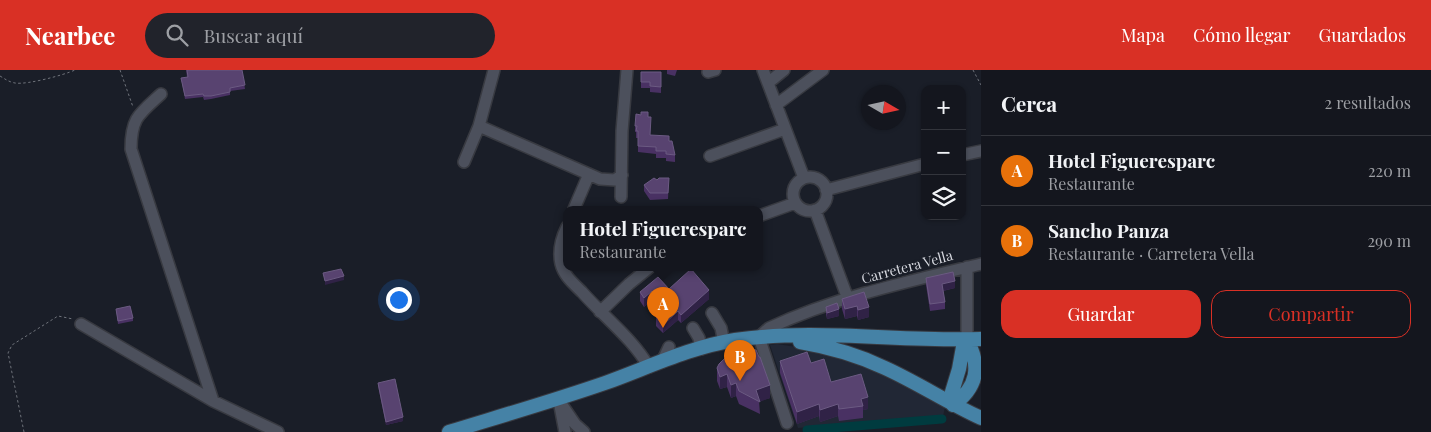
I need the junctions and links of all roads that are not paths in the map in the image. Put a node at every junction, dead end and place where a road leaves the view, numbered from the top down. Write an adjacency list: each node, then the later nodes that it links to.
1 (494, 70): 9 (street)
2 (627, 70): 17 (street)
3 (763, 70): 6 (street)
4 (784, 70): 6 (street)
5 (823, 70): 8 (street)
6 (768, 83): 8 (street)
7 (161, 94): 43 (street)
8 (776, 105): 10 (street)
9 (479, 126): 14 (street); 16 (street)
10 (785, 129): 13 (street); 18 (street)
11 (981, 150): 12 (street)
12 (966, 154)
13 (710, 156)
14 (464, 162)
15 (921, 165): 19 (street)
16 (590, 174): 17 (street); 22 (street)
17 (622, 175): 20 (street)
18 (804, 178): 19 (street); 21 (street)
19 (826, 190): 23 (street)
20 (621, 197)
21 (795, 203): 23 (street); 24 (street)
22 (575, 206)
23 (814, 210): 31 (street)
24 (763, 215)
25 (563, 241): 28 (street)
26 (981, 264): 27 (street, Carretera Vella)
27 (967, 267): 31 (street, Carretera Vella); 37 (street)
28 (563, 270)
29 (564, 271): 32 (street)
30 (645, 271): 32 (street)
31 (848, 299): 36 (street, Carretera Vella)
32 (600, 312): 41 (street)
33 (712, 313): 38 (street)
34 (81, 324): 43 (street)
35 (693, 328): 40 (street)
36 (766, 337): 37 (main road); 38 (main road); 44 (main road); 46 (street)
37 (974, 339): 44 (main road)
38 (724, 342): 40 (main road)
39 (669, 347): 41 (street)
40 (701, 349): 41 (main road)
41 (656, 364): 42 (main road)
42 (558, 399): 48 (main road); 49 (street); 50 (street)
43 (214, 401): 47 (street)
44 (953, 405): 45 (main road)
45 (981, 418)
46 (787, 423)
47 (278, 432)
48 (449, 432)
49 (565, 432)
50 (584, 432)

